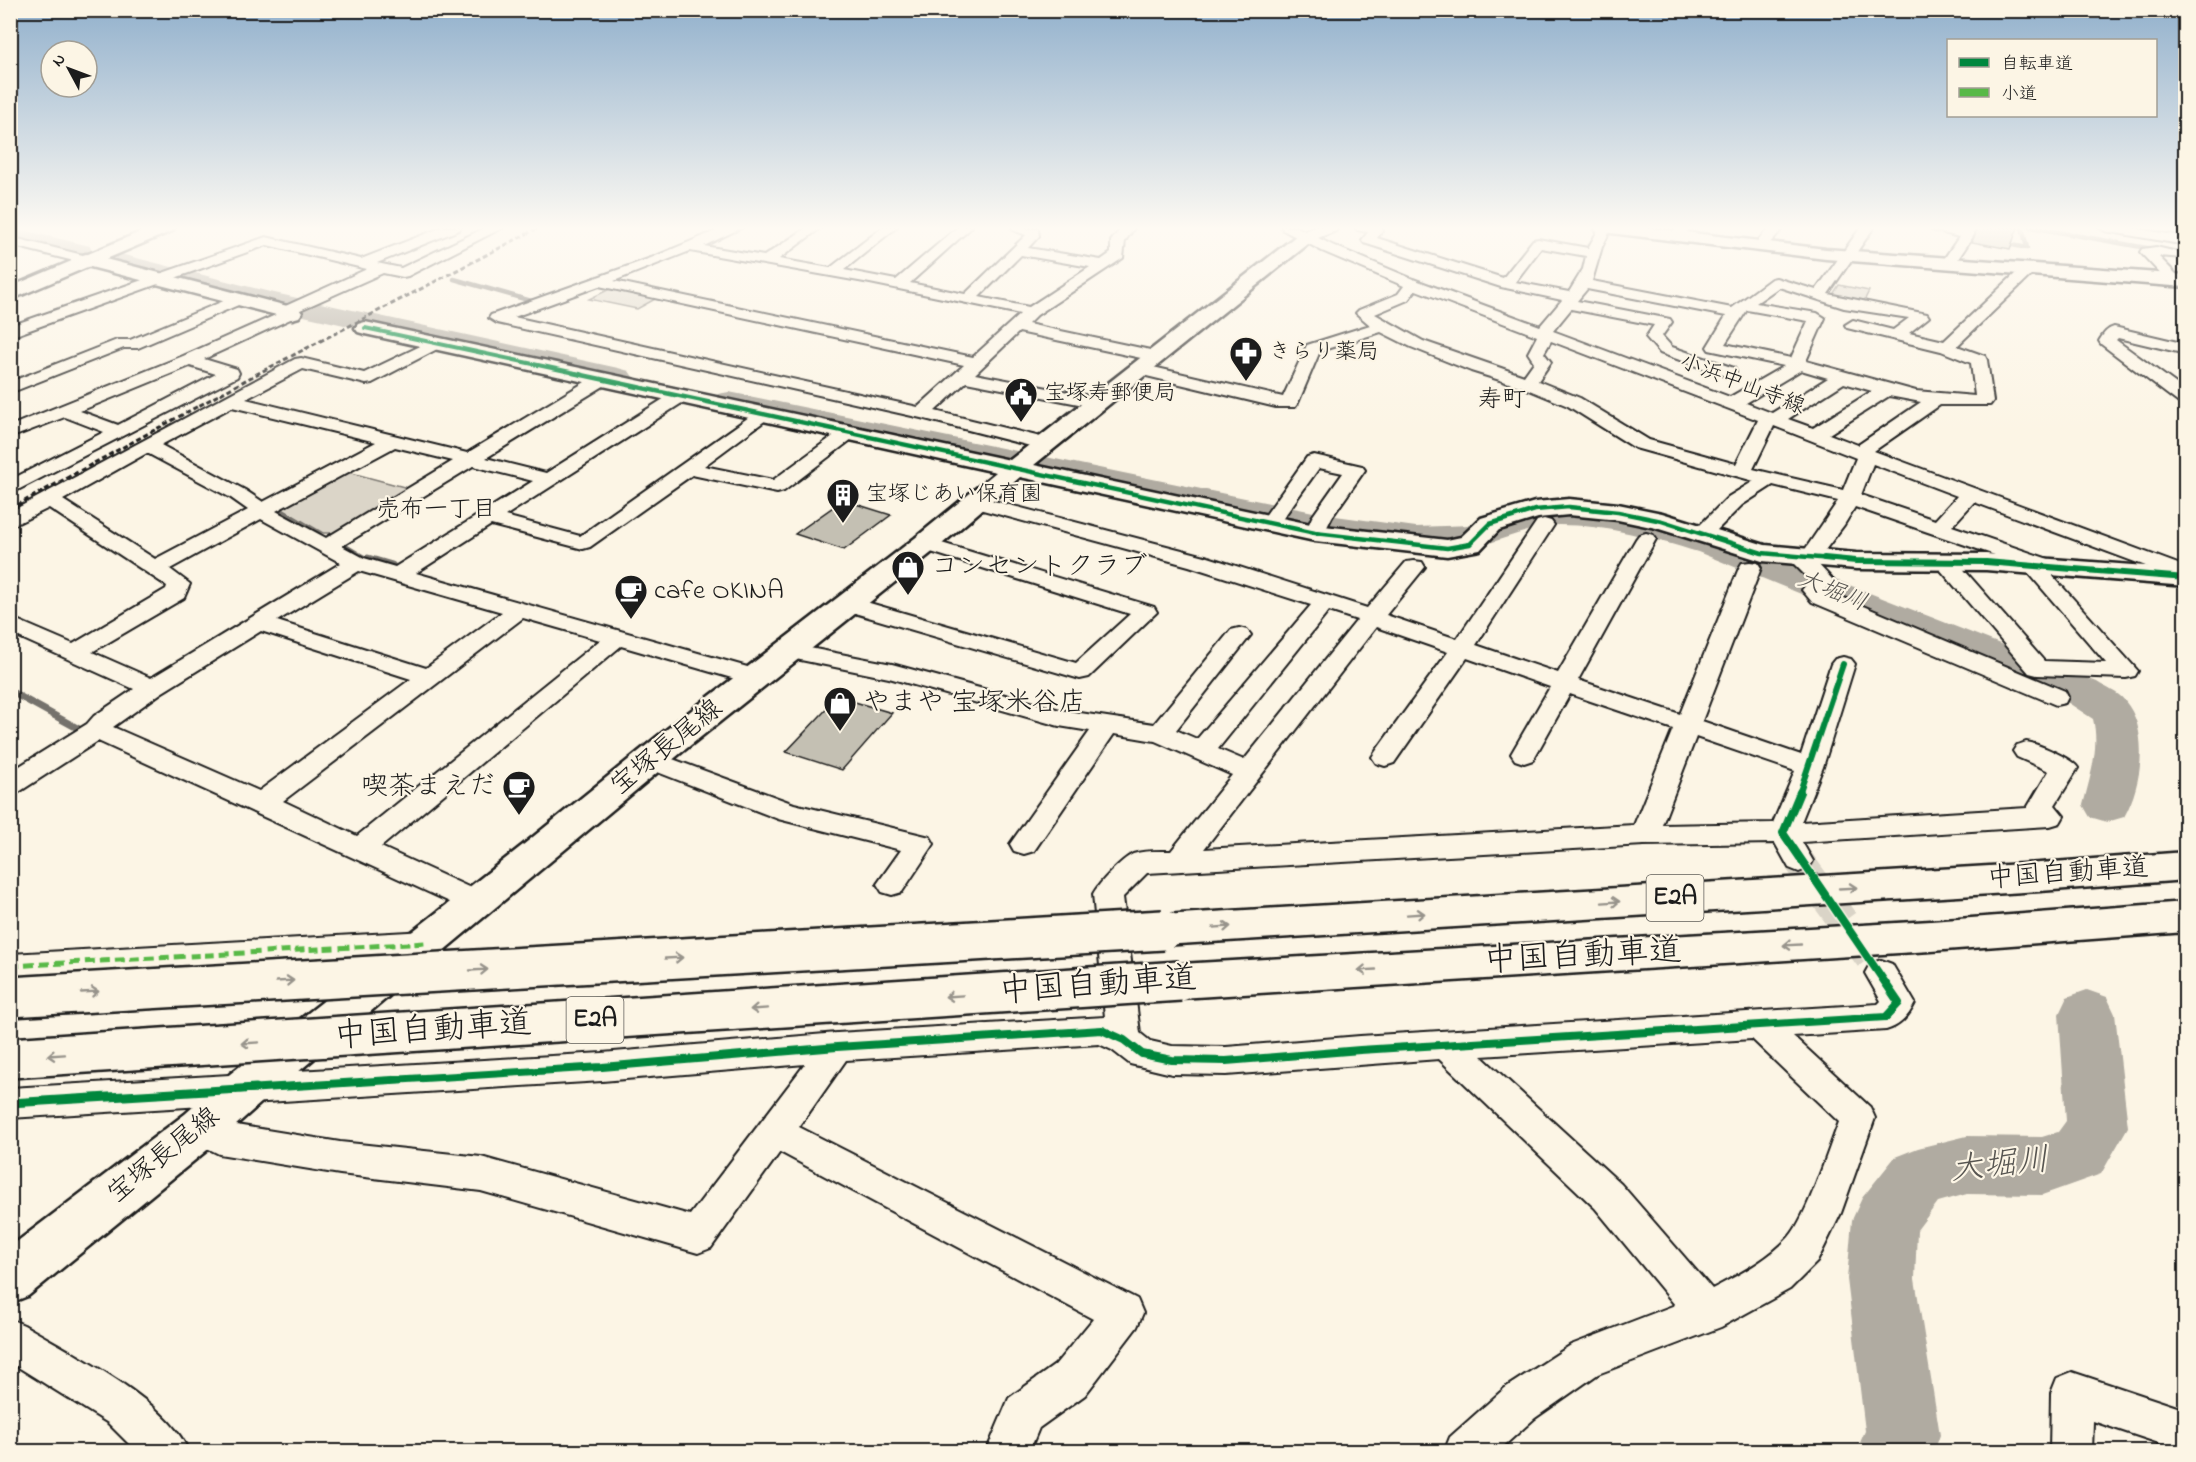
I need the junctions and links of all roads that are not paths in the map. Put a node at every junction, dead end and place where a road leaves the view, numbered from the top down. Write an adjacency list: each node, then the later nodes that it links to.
1 (112, 295): 29 (street)
2 (224, 295): 18 (main road)
3 (323, 295): 21 (street)
4 (562, 295): 57 (street)
5 (661, 295): 38 (street)
6 (949, 295): 17 (street)
7 (972, 295): 17 (street)
8 (1058, 295): 23 (street)
9 (1232, 295): 37 (main road, 宝塚長尾線)
10 (1404, 295): 26 (street)
11 (1443, 295): 30 (street, 小浜中山寺線)
12 (1575, 295): 30 (street); 40 (street)
13 (1578, 295): 22 (street)
14 (1758, 295): 22 (street)
15 (2002, 295): 33 (street)
16 (1819, 296): 19 (street)
17 (968, 299): 23 (street)
18 (238, 300): 21 (main road); 46 (street)
19 (1835, 302): 20 (street); 24 (street)
20 (1878, 308): 25 (street); 31 (street)
21 (293, 309): 36 (street)
22 (1739, 309): 24 (street); 35 (street)
23 (1032, 312): 27 (street)
24 (1817, 318): 25 (street); 39 (street)
25 (1853, 325): 31 (street)
26 (1382, 326): 37 (street); 45 (street)
27 (1017, 327): 37 (street); 38 (street)
28 (365, 328): 32 (main road)
29 (10, 332)
30 (1544, 334): 45 (street); 49 (street, 小浜中山寺線)
31 (1895, 336): 33 (street)
32 (435, 344): 44 (main road); 53 (street)
33 (1947, 347): 51 (street)
34 (2186, 349): 52 (street)
35 (1754, 356): 39 (street); 40 (street)
36 (189, 360): 43 (street); 48 (street)
37 (1148, 362): 54 (main road, 宝塚長尾線)
38 (977, 363): 41 (street)
39 (1797, 364): 42 (street); 55 (street)
40 (1728, 372): 49 (street)
41 (962, 376): 54 (street); 57 (street)
42 (1842, 376): 47 (street); 59 (street)
43 (147, 377): 48 (street); 56 (street)
44 (601, 380): 50 (main road); 67 (street)
45 (1528, 383): 70 (street)
46 (10, 388)
47 (1886, 390): 51 (street); 63 (street)
48 (195, 391): 60 (street)
49 (1694, 391): 55 (street, 小浜中山寺線)
50 (679, 397): 58 (main road); 71 (street)
51 (1938, 399): 66 (street)
52 (2186, 400)
53 (231, 401): 64 (street); 65 (street)
54 (1099, 402): 68 (main road, 宝塚長尾線)
55 (1730, 405): 59 (street, 小浜中山寺線)
56 (65, 411): 60 (street); 62 (street)
57 (922, 413): 68 (street)
58 (765, 414): 61 (main road); 69 (street)
59 (1770, 420): 63 (street, 小浜中山寺線); 70 (street)
60 (118, 431): 73 (street)
61 (850, 432): 68 (main road); 69 (street)
62 (10, 433)
63 (1814, 436): 66 (street, 小浜中山寺線)
64 (392, 441): 67 (street); 78 (street)
65 (147, 444): 76 (street); 78 (street)
66 (1862, 455): 74 (street, 小浜中山寺線); 75 (street)
67 (468, 459): 71 (street); 88 (street)
68 (1027, 460): 77 (main road, 宝塚長尾線); 80 (main road)
69 (688, 468): 79 (street)
70 (1742, 472): 72 (street)
71 (548, 479): 79 (street)
72 (1770, 479): 75 (street); 85 (street)
73 (10, 488)
74 (1970, 494): 84 (street); 97 (street, 小浜中山寺線)
75 (1850, 498): 84 (street); 89 (street)
76 (49, 500): 81 (street); 94 (street)
77 (975, 502): 87 (main road, 宝塚長尾線); 98 (street)
78 (263, 512): 88 (street); 94 (street)
79 (487, 518): 96 (street)
80 (1272, 518): 83 (main road); 83 (street)
81 (10, 521)
82 (1544, 525): 106 (street)
83 (1318, 527): 85 (main road)
84 (1938, 529): 92 (street)
85 (1703, 533): 89 (main road)
86 (1646, 539): 112 (street)
87 (925, 544): 99 (main road, 宝塚長尾線); 99 (street)
88 (326, 547): 91 (street)
89 (1804, 556): 90 (main road); 114 (street)
90 (1943, 560): 92 (main road); 92 (street)
91 (356, 563): 96 (street); 102 (street)
92 (2040, 566): 97 (main road)
93 (1414, 567): 101 (street)
94 (155, 568): 108 (street)
95 (1750, 568): 116 (street)
96 (398, 575): 100 (street)
97 (2186, 577)
98 (1324, 603): 101 (street); 119 (street)
99 (849, 604): 107 (main road, 宝塚長尾線)
100 (519, 610): 105 (street); 110 (street)
101 (1370, 619): 106 (street); 125 (street)
102 (259, 623): 110 (street); 113 (street)
103 (10, 624): 108 (street)
104 (1239, 635): 118 (street)
105 (617, 638): 111 (street); 131 (street)
106 (1461, 650): 112 (street); 122 (street)
107 (789, 651): 111 (main road, 宝塚長尾線); 115 (street)
108 (76, 652): 113 (street)
109 (1843, 664): 124 (street)
110 (429, 677): 127 (street)
111 (756, 677): 123 (main road, 宝塚長尾線)
112 (1564, 685): 116 (street); 121 (street)
113 (152, 688): 117 (street)
114 (2056, 697)
115 (1107, 725): 118 (street); 130 (street)
116 (1688, 727): 124 (street); 129 (street)
117 (96, 730): 126 (street); 127 (street)
118 (1160, 733): 119 (street)
119 (1202, 751): 125 (street)
120 (2026, 751): 128 (street)
121 (1524, 754)
122 (1386, 757)
123 (651, 760): 137 (street); 138 (main road, 宝塚長尾線)
124 (1810, 767): 128 (street)
125 (1248, 772): 133 (street)
126 (10, 785)
127 (262, 803): 131 (street)
128 (1783, 833): 129 (street); 134 (street)
129 (1644, 835): 133 (street)
130 (1024, 844)
131 (360, 849): 138 (street)
132 (2186, 854): 136 (main road)
133 (1179, 861): 147 (street)
134 (1799, 861)
135 (2186, 866): 136 (main road, 中国自動車道 / E2A)
136 (2040, 878): 145 (main road, 中国自動車道 / E2A, one-way to 136, bridge)
137 (891, 884)
138 (476, 903): 142 (main road, 宝塚長尾線)
139 (2186, 917): 141 (main road, 中国自動車道 / E2A)
140 (2186, 930): 141 (main road)
141 (1932, 936): 150 (main road, 中国自動車道 / E2A, one-way to 150, bridge)
142 (426, 943): 143 (street); 151 (main road, 宝塚長尾線)
143 (10, 966)
144 (1881, 973): 146 (street)
145 (10, 996)
146 (1760, 1026): 148 (street); 156 (street)
147 (1124, 1040): 148 (street); 149 (street)
148 (1447, 1046): 156 (street)
149 (837, 1047): 151 (street); 154 (street)
150 (10, 1058)
151 (246, 1088): 152 (street); 153 (main road, 宝塚長尾線)
152 (10, 1103)
153 (201, 1128): 154 (street); 155 (main road, 宝塚長尾線)
154 (775, 1132): 160 (street)
155 (10, 1278)
156 (1707, 1313): 161 (street)
157 (10, 1339): 159 (street)
158 (2186, 1431): 162 (street)
159 (168, 1452)
160 (1007, 1452)
161 (1465, 1452)
162 (2072, 1452)

